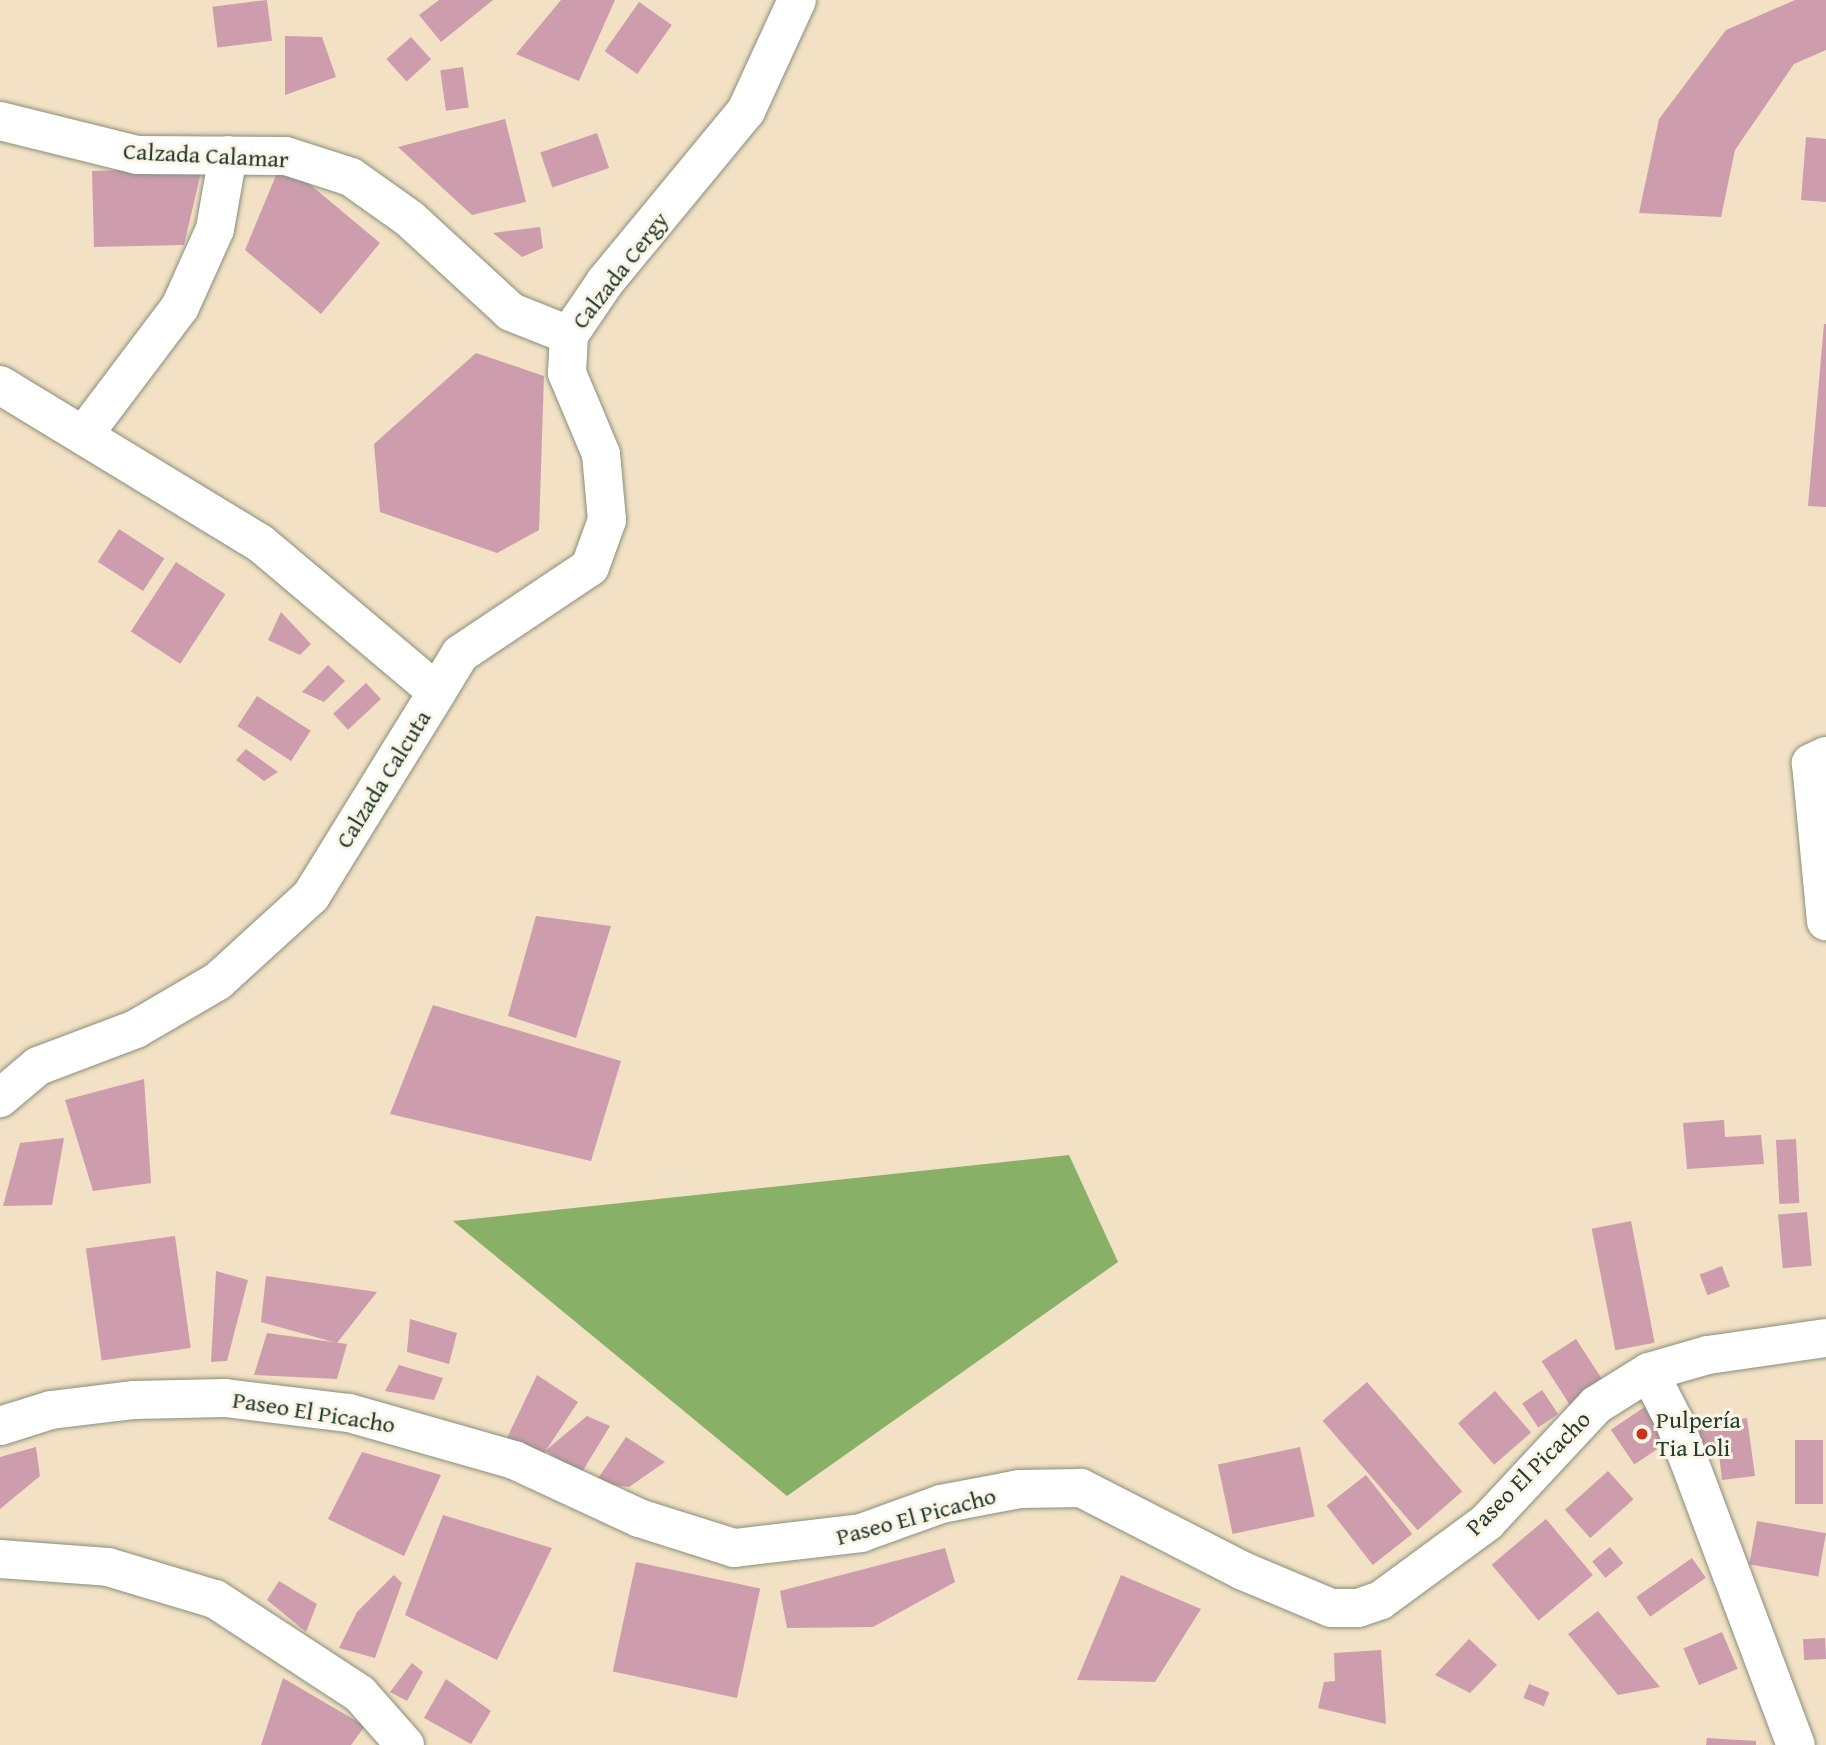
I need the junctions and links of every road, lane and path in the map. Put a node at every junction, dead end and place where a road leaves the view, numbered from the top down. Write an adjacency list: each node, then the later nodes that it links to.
1 (789, 3): 4 (street, Calzada Cergy)
2 (0, 121): 3 (street, Calzada Calamar)
3 (228, 155): 4 (street, Calzada Calamar); 6 (street)
4 (569, 335): 7 (street, Calzada Cergy)
5 (0, 385): 6 (street, Calzada Calcuta)
6 (85, 433): 7 (street, Calzada Calcuta)
7 (437, 692): 10 (street, Calzada Calcuta)
8 (1826, 755): 9 (street)
9 (1826, 921)
10 (0, 1098)
11 (1826, 1338): 12 (street, Paseo El Picacho)
12 (1649, 1372): 13 (street, Paseo El Picacho); 16 (street)
13 (0, 1426)
14 (0, 1559): 15 (street)
15 (405, 1745)
16 (1796, 1745)

